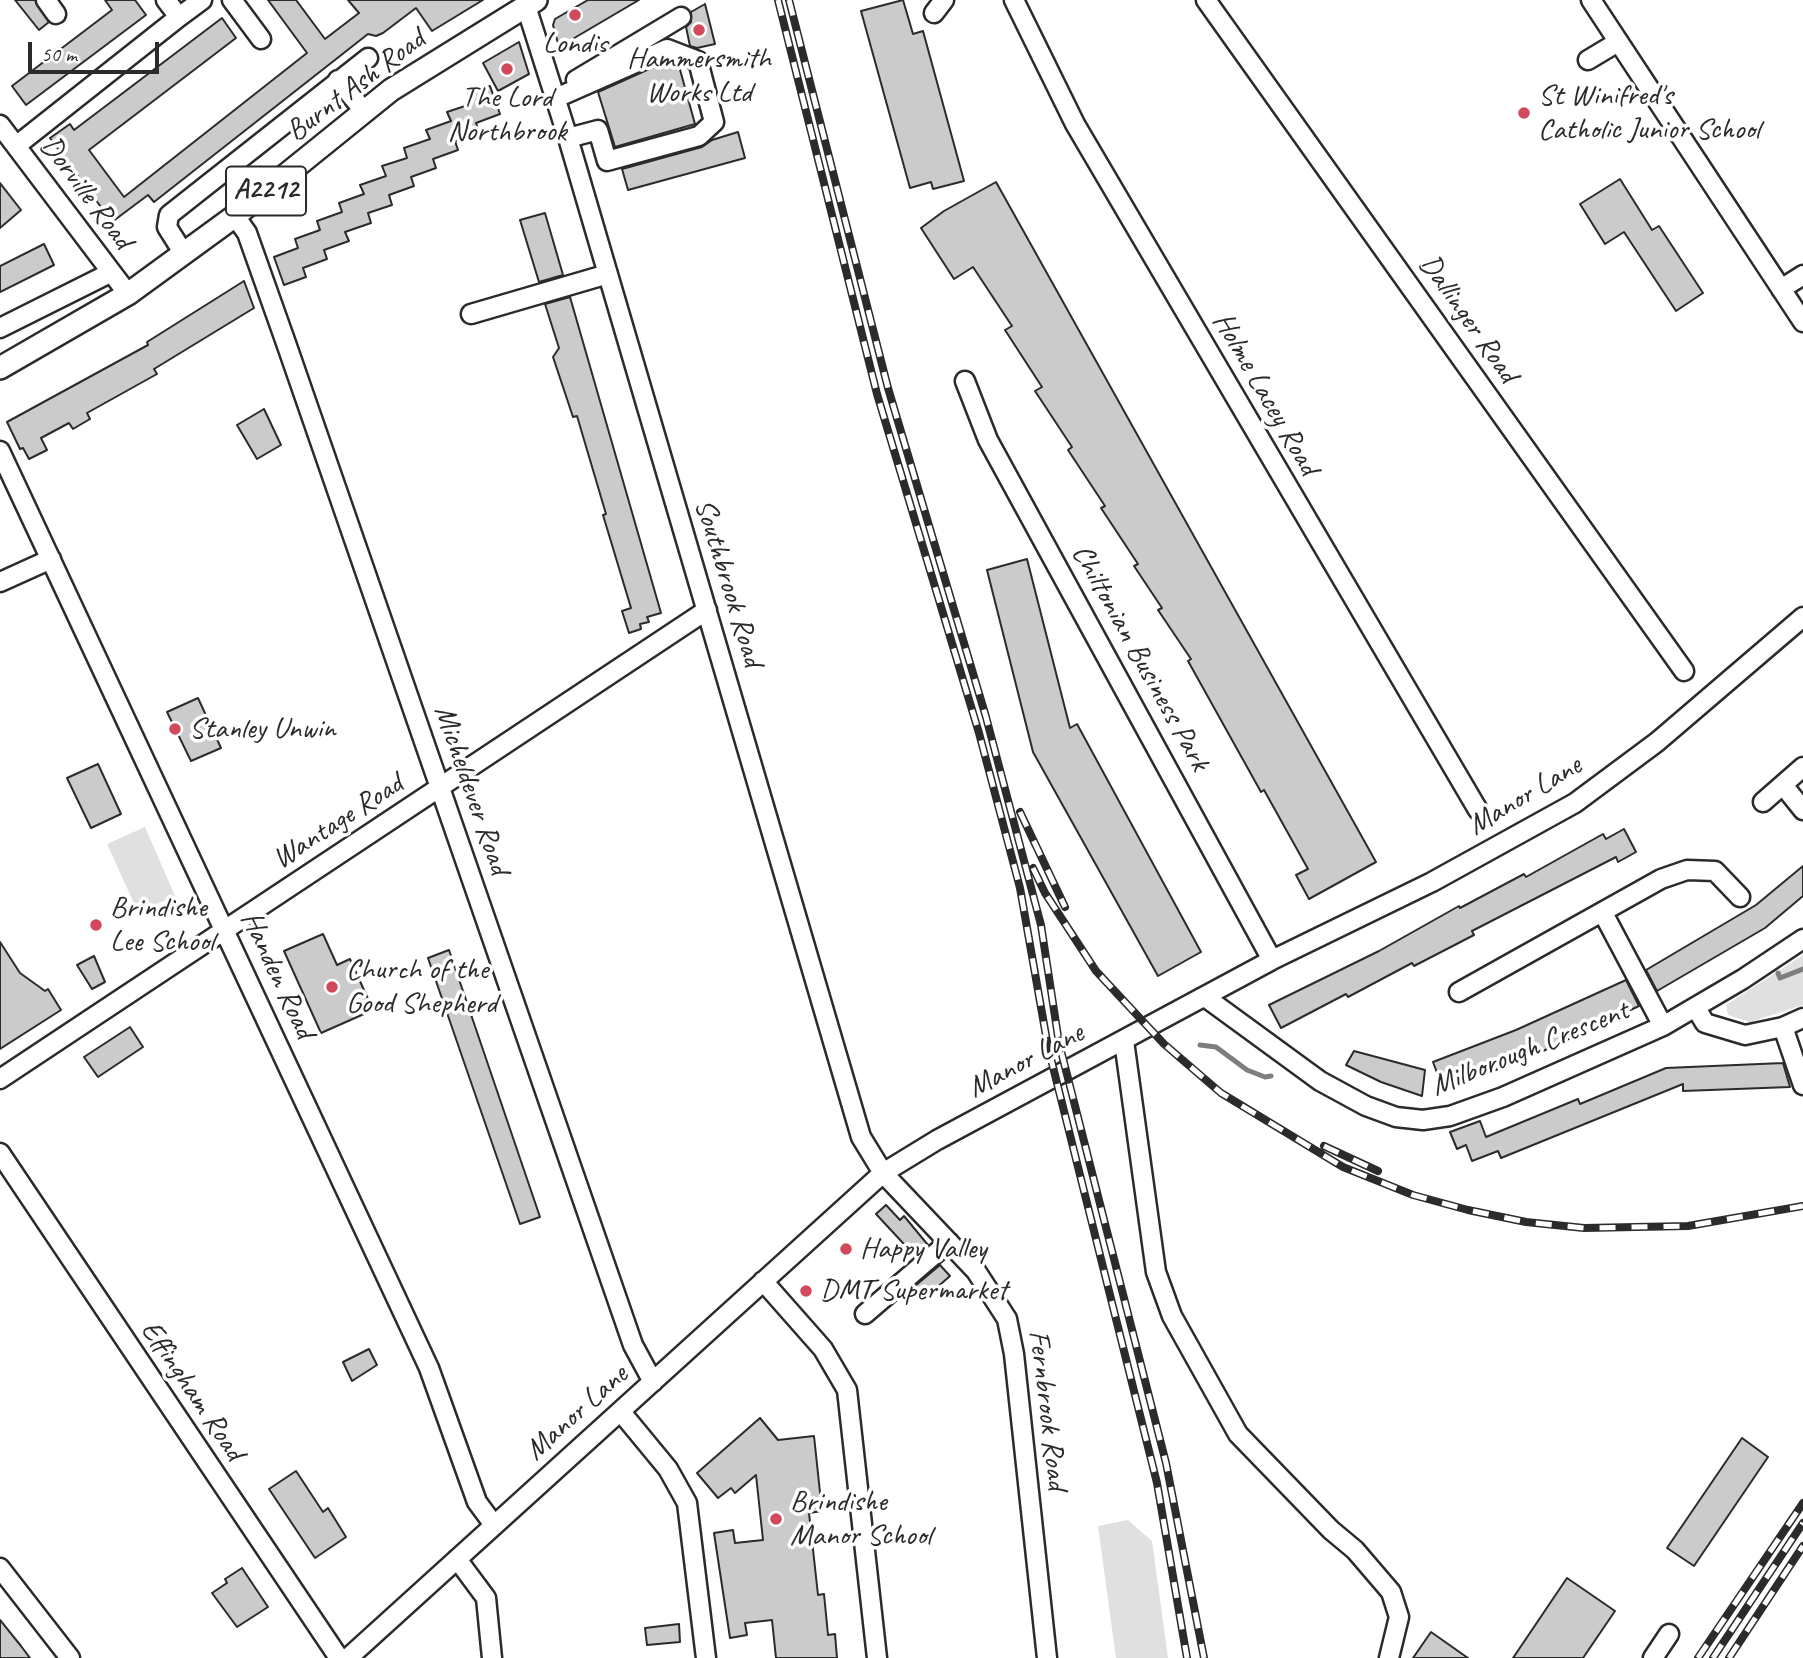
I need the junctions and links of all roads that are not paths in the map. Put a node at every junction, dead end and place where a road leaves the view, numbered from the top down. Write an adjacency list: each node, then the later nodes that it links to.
1 (166, 0): 8 (street)
2 (202, 0): 8 (street)
3 (232, 0): 10 (street)
4 (1014, 0): 42 (street, Holme Lacey Road)
5 (1206, 0): 37 (street, Dallinger Road)
6 (1591, 0): 11 (street)
7 (531, 3): 15 (street, Southbrook Road); 16 (main road, Burnt Ash Road / A2212)
8 (179, 17): 19 (street)
9 (681, 17): 15 (street)
10 (261, 39)
11 (1619, 42): 13 (street); 25 (street)
12 (368, 58): 14 (street, Burnt Ash Road)
13 (1588, 60)
14 (338, 80): 16 (street); 21 (street, Burnt Ash Road)
15 (555, 93): 18 (street, Southbrook Road); 18 (street)
16 (365, 113): 20 (main road, Burnt Ash Road / A2212)
17 (0, 125): 19 (street, Dorville Road)
18 (568, 138): 23 (street, Southbrook Road)
19 (16, 146): 22 (street, Dorville Road)
20 (234, 216): 21 (main road, Burnt Ash Road / A2212); 40 (street, Micheldever Road)
21 (184, 254): 26 (main road, Burnt Ash Road / A2212)
22 (110, 272): 26 (street, Dorville Road); 29 (street)
23 (608, 274): 27 (street); 35 (street, Southbrook Road)
24 (1803, 275): 25 (street)
25 (1781, 289): 28 (street)
26 (128, 294): 30 (main road, Burnt Ash Road / A2212)
27 (471, 314)
28 (1803, 322)
29 (0, 328)
30 (0, 368)
31 (965, 381): 48 (street, Chiltonian Business Park)
32 (0, 452): 33 (street, Handen Road)
33 (51, 559): 34 (street); 46 (street, Handen Road)
34 (0, 582)
35 (707, 610): 40 (street, Wantage Road); 59 (street, Southbrook Road)
36 (1803, 617): 48 (street, Manor Lane)
37 (1684, 671)
38 (1803, 767): 39 (street)
39 (1783, 785): 41 (street); 43 (street)
40 (441, 788): 46 (street, Wantage Road); 63 (street, Micheldever Road)
41 (1763, 802)
42 (1478, 810)
43 (1803, 810)
44 (1740, 897): 45 (street)
45 (1603, 913): 49 (street); 53 (street)
46 (225, 930): 56 (street, Wantage Road); 65 (street, Handen Road)
47 (1803, 939): 51 (street, Milborough Crescent)
48 (1272, 960): 50 (street, Manor Lane)
49 (1459, 992)
50 (1205, 997): 53 (street, Milborough Crescent); 55 (street, Manor Lane)
51 (1696, 1008): 53 (street, Milborough Crescent); 54 (street)
52 (1803, 1018): 54 (street)
53 (1663, 1026)
54 (1783, 1027): 57 (street)
55 (1124, 1041): 59 (street, Manor Lane); 76 (street)
56 (0, 1079)
57 (1803, 1085)
58 (0, 1153): 70 (street, Effingham Road)
59 (883, 1173): 60 (street, Fernbrook Road); 61 (street, Manor Lane)
60 (949, 1242): 62 (street); 75 (street, Fernbrook Road)
61 (763, 1281): 63 (street, Manor Lane); 74 (street)
62 (865, 1314)
63 (653, 1382): 64 (street, Manor Lane)
64 (621, 1412): 65 (street, Manor Lane); 73 (street)
65 (494, 1525): 66 (street, Manor Lane)
66 (457, 1559): 71 (street, Manor Lane); 72 (street)
67 (0, 1568): 69 (street)
68 (1669, 1634): 77 (street)
69 (70, 1658)
70 (340, 1658)
71 (348, 1658)
72 (492, 1658)
73 (706, 1658)
74 (877, 1658)
75 (1047, 1658)
76 (1389, 1658)
77 (1653, 1658)

